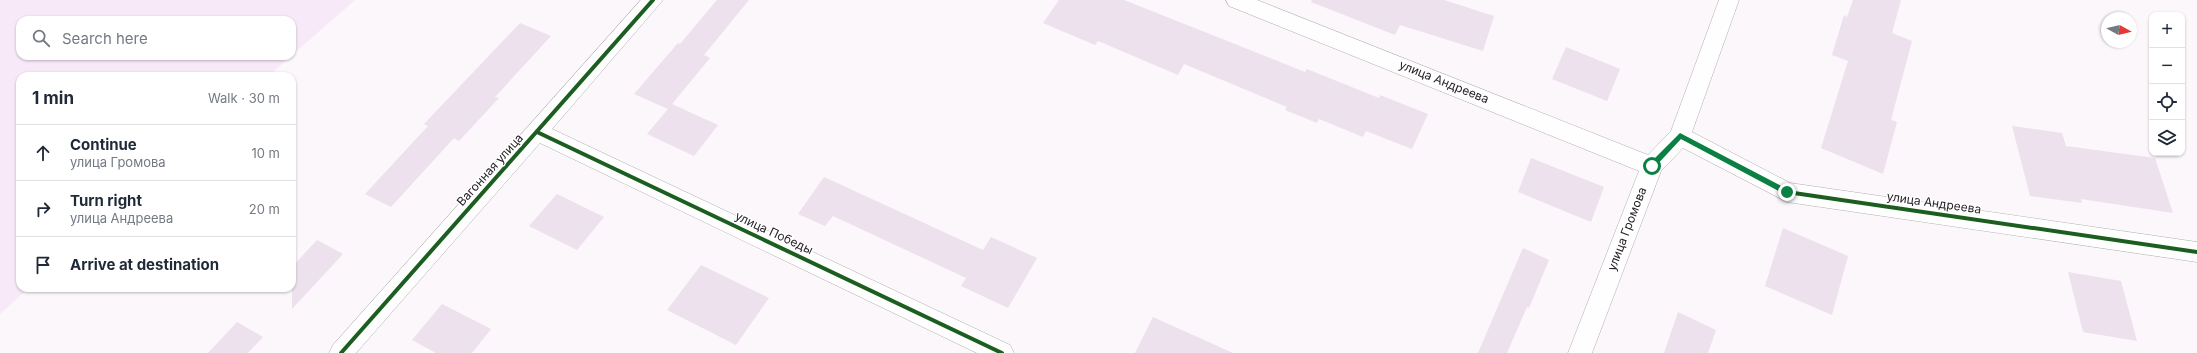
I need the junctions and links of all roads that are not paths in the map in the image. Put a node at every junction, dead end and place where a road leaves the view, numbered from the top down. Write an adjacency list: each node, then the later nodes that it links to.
1 (653, 0): 4 (street, Вагонная улица)
2 (1236, 0): 6 (street, улица Андреева)
3 (1729, 0): 5 (street, улица Громова)
4 (537, 132): 8 (street, Вагонная улица); 9 (street, улица Победы)
5 (1680, 136): 6 (street, улица Громова); 7 (street, улица Андреева)
6 (1652, 166): 10 (street, улица Громова)
7 (2197, 252)
8 (341, 353)
9 (1002, 353)
10 (1580, 353)

